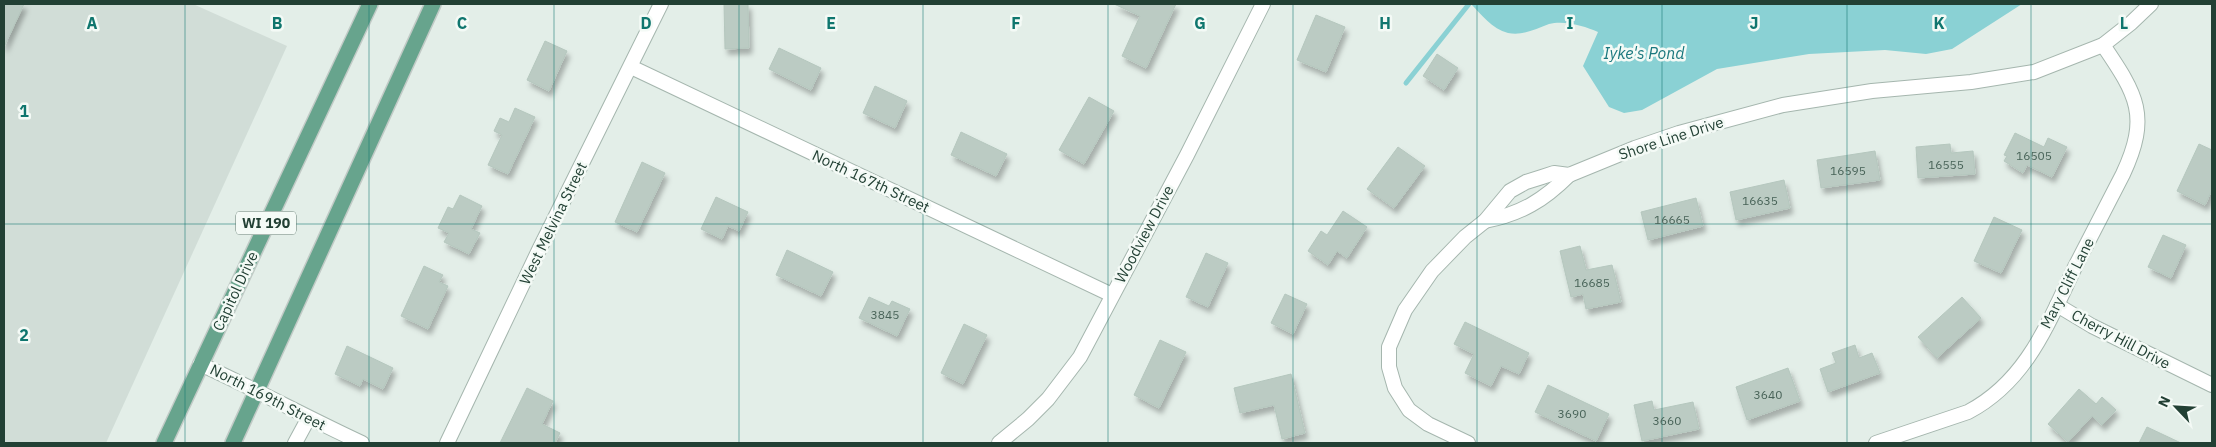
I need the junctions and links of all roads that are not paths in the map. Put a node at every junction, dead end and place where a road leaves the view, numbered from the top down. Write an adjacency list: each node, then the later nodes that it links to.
1 (370, 4): 12 (main road, Capitol Drive / WI 190)
2 (433, 4): 14 (main road)
3 (661, 4): 7 (street, West Melvina Street)
4 (1263, 4): 10 (street, Woodview Drive)
5 (2151, 4): 6 (street, Shore Line Drive)
6 (2103, 45): 8 (street, Shore Line Drive); 11 (street, Mary Cliff Lane)
7 (630, 67): 10 (street, North 167th Street); 20 (street, West Melvina Street)
8 (1569, 175): 9 (street); 9 (street, Shore Line Drive)
9 (1486, 221): 22 (street, Shore Line Drive)
10 (1112, 295): 21 (street, Woodview Drive)
11 (2057, 305): 13 (street, Cherry Hill Drive); 23 (street, Mary Cliff Lane)
12 (200, 364): 14 (street, North 169th Street); 16 (main road, Capitol Drive / WI 190)
13 (2212, 385)
14 (257, 390): 15 (street, North 169th Street); 17 (main road)
15 (308, 419): 18 (street); 19 (street, North 169th Street)
16 (164, 443)
17 (233, 443)
18 (295, 443)
19 (362, 443)
20 (447, 443)
21 (999, 443)
22 (1468, 443)
23 (1876, 443)

